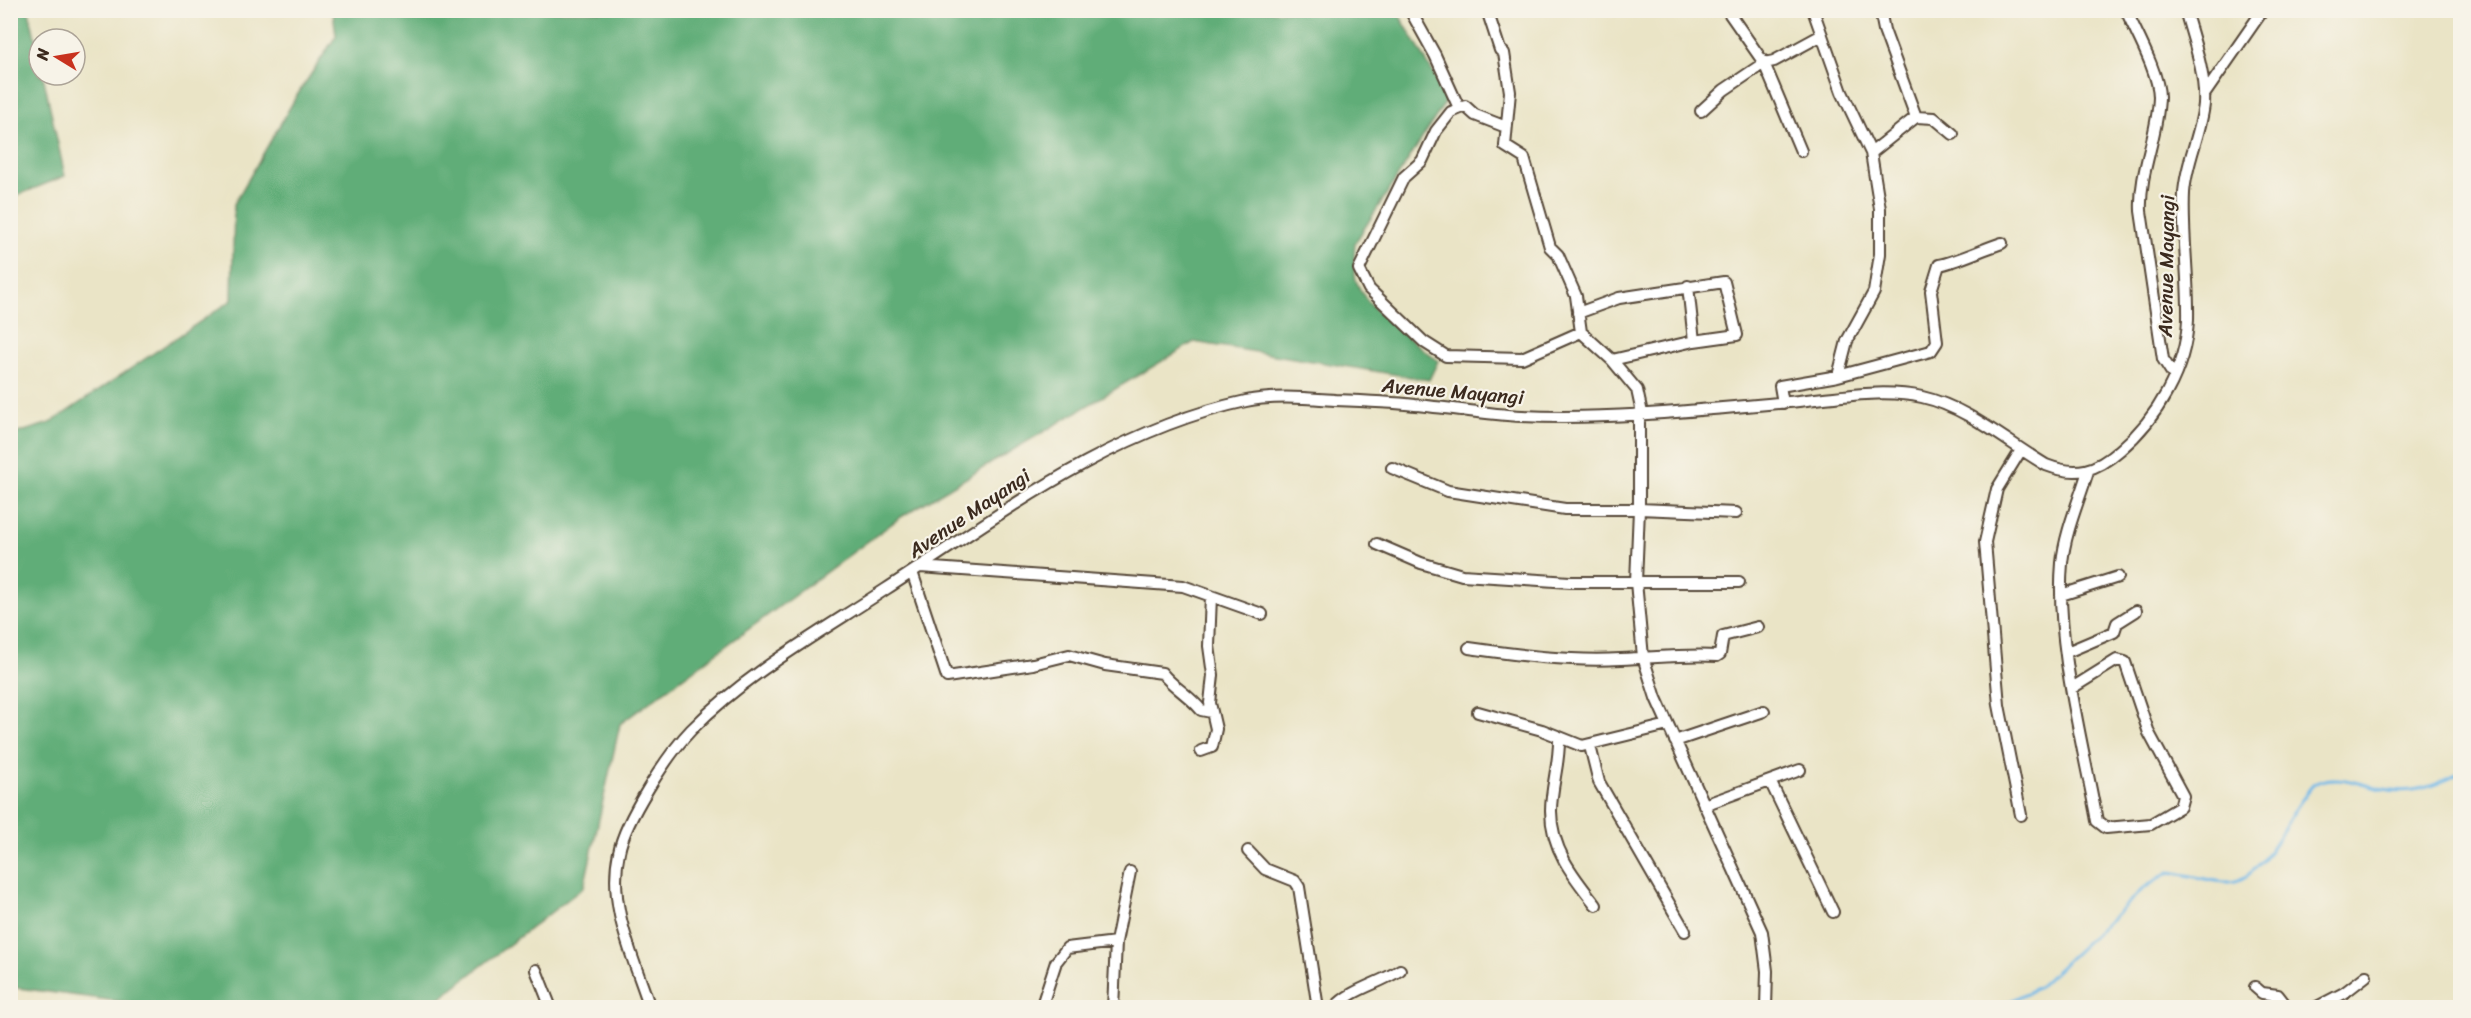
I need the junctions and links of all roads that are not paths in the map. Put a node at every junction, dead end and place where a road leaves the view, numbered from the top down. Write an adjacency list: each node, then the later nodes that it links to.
1 (1410, 10): 12 (street)
2 (1487, 10): 15 (street)
3 (1727, 10): 10 (street)
4 (1813, 10): 9 (street)
5 (1880, 10): 14 (street)
6 (2126, 10): 26 (street)
7 (2185, 10): 11 (street, Avenue Mayangi)
8 (2263, 10): 11 (street)
9 (1822, 35): 10 (street); 18 (street)
10 (1764, 63): 13 (street); 17 (street)
11 (2204, 95): 26 (street, Avenue Mayangi)
12 (1459, 108): 15 (street); 22 (street)
13 (1701, 111)
14 (1916, 117): 16 (street); 18 (street)
15 (1506, 127): 21 (street)
16 (1953, 134)
17 (1801, 151)
18 (1871, 153): 25 (street)
19 (2002, 243): 25 (street)
20 (1688, 286): 21 (street); 23 (street); 23 (street)
21 (1578, 313): 22 (street)
22 (1581, 332): 24 (street)
23 (1694, 341): 24 (street)
24 (1612, 360): 28 (street)
25 (1838, 376): 27 (street)
26 (2174, 376): 31 (street, Avenue Mayangi)
27 (1783, 403): 28 (street, Avenue Mayangi); 29 (street, Avenue Mayangi)
28 (1641, 413): 32 (street); 35 (street, Avenue Mayangi)
29 (2020, 450): 31 (street, Avenue Mayangi); 59 (street)
30 (1392, 468): 32 (street)
31 (2088, 471): 39 (street)
32 (1640, 508): 33 (street); 37 (street)
33 (1736, 513)
34 (1377, 544): 37 (street)
35 (916, 570): 40 (street); 49 (street); 71 (street, Avenue Mayangi)
36 (2118, 577): 39 (street)
37 (1636, 582): 38 (street); 46 (street)
38 (1740, 582)
39 (2061, 595): 45 (street)
40 (1211, 596): 42 (street); 49 (street)
41 (2136, 610): 45 (street)
42 (1262, 614)
43 (1758, 627): 46 (street)
44 (1469, 648): 46 (street)
45 (2067, 652): 47 (street)
46 (1643, 657): 51 (street)
47 (2072, 688): 47 (street)
48 (1764, 711): 53 (street)
49 (1211, 712): 55 (street)
50 (1478, 712): 52 (street)
51 (1668, 725): 53 (street); 54 (street)
52 (1559, 737): 54 (street); 62 (street)
53 (1675, 741): 58 (street)
54 (1590, 746): 64 (street)
55 (1201, 751)
56 (1800, 770): 57 (street)
57 (1770, 781): 58 (street); 63 (street)
58 (1704, 805): 76 (street)
59 (2020, 815)
60 (1248, 851): 74 (street)
61 (1130, 872): 65 (street)
62 (1596, 905)
63 (1833, 912)
64 (1685, 931)
65 (1116, 942): 72 (street); 73 (street)
66 (536, 970): 70 (street)
67 (1400, 970): 75 (street)
68 (2366, 976): 78 (street)
69 (2255, 987): 77 (street)
70 (551, 1008)
71 (650, 1008)
72 (1041, 1008)
73 (1113, 1008)
74 (1318, 1008)
75 (1334, 1008)
76 (1766, 1008)
77 (2288, 1008)
78 (2315, 1008)

